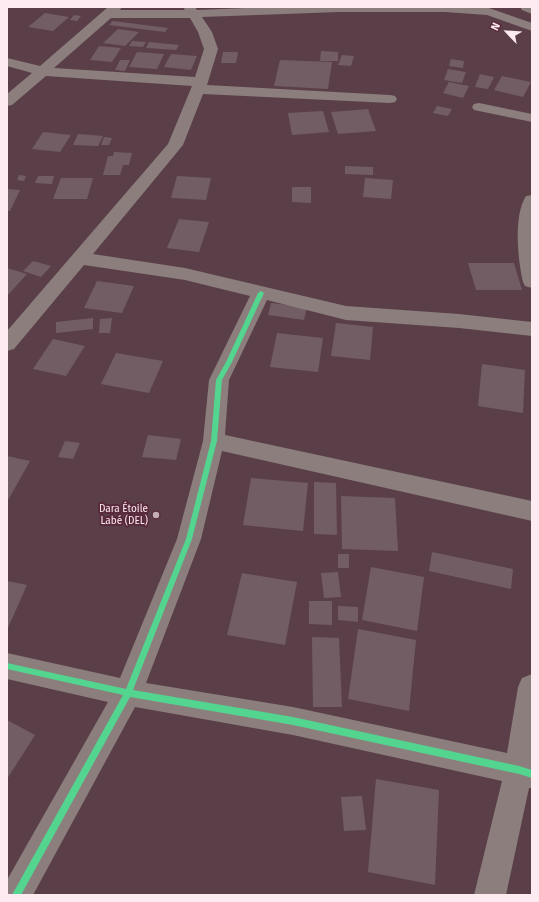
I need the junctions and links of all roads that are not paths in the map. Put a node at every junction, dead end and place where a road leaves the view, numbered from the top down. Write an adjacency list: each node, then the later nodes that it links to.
1 (526, 7): 2 (street)
2 (532, 10)
3 (111, 11): 4 (street); 7 (street)
4 (191, 11): 5 (street); 8 (street)
5 (532, 27)
6 (7, 62): 7 (street)
7 (40, 71): 8 (street); 10 (street)
8 (200, 85): 9 (street); 14 (street)
9 (390, 99)
10 (7, 102)
11 (479, 107): 12 (street)
12 (532, 118)
13 (532, 200): 15 (street)
14 (80, 258): 16 (street); 18 (street)
15 (532, 282)
16 (261, 293): 17 (street); 19 (street)
17 (532, 329)
18 (7, 344)
19 (214, 441): 20 (street); 23 (street)
20 (532, 511)
21 (7, 666): 23 (street)
22 (532, 687): 24 (street)
23 (128, 693): 24 (street); 25 (street)
24 (525, 772): 26 (street)
25 (16, 895)
26 (490, 895)

